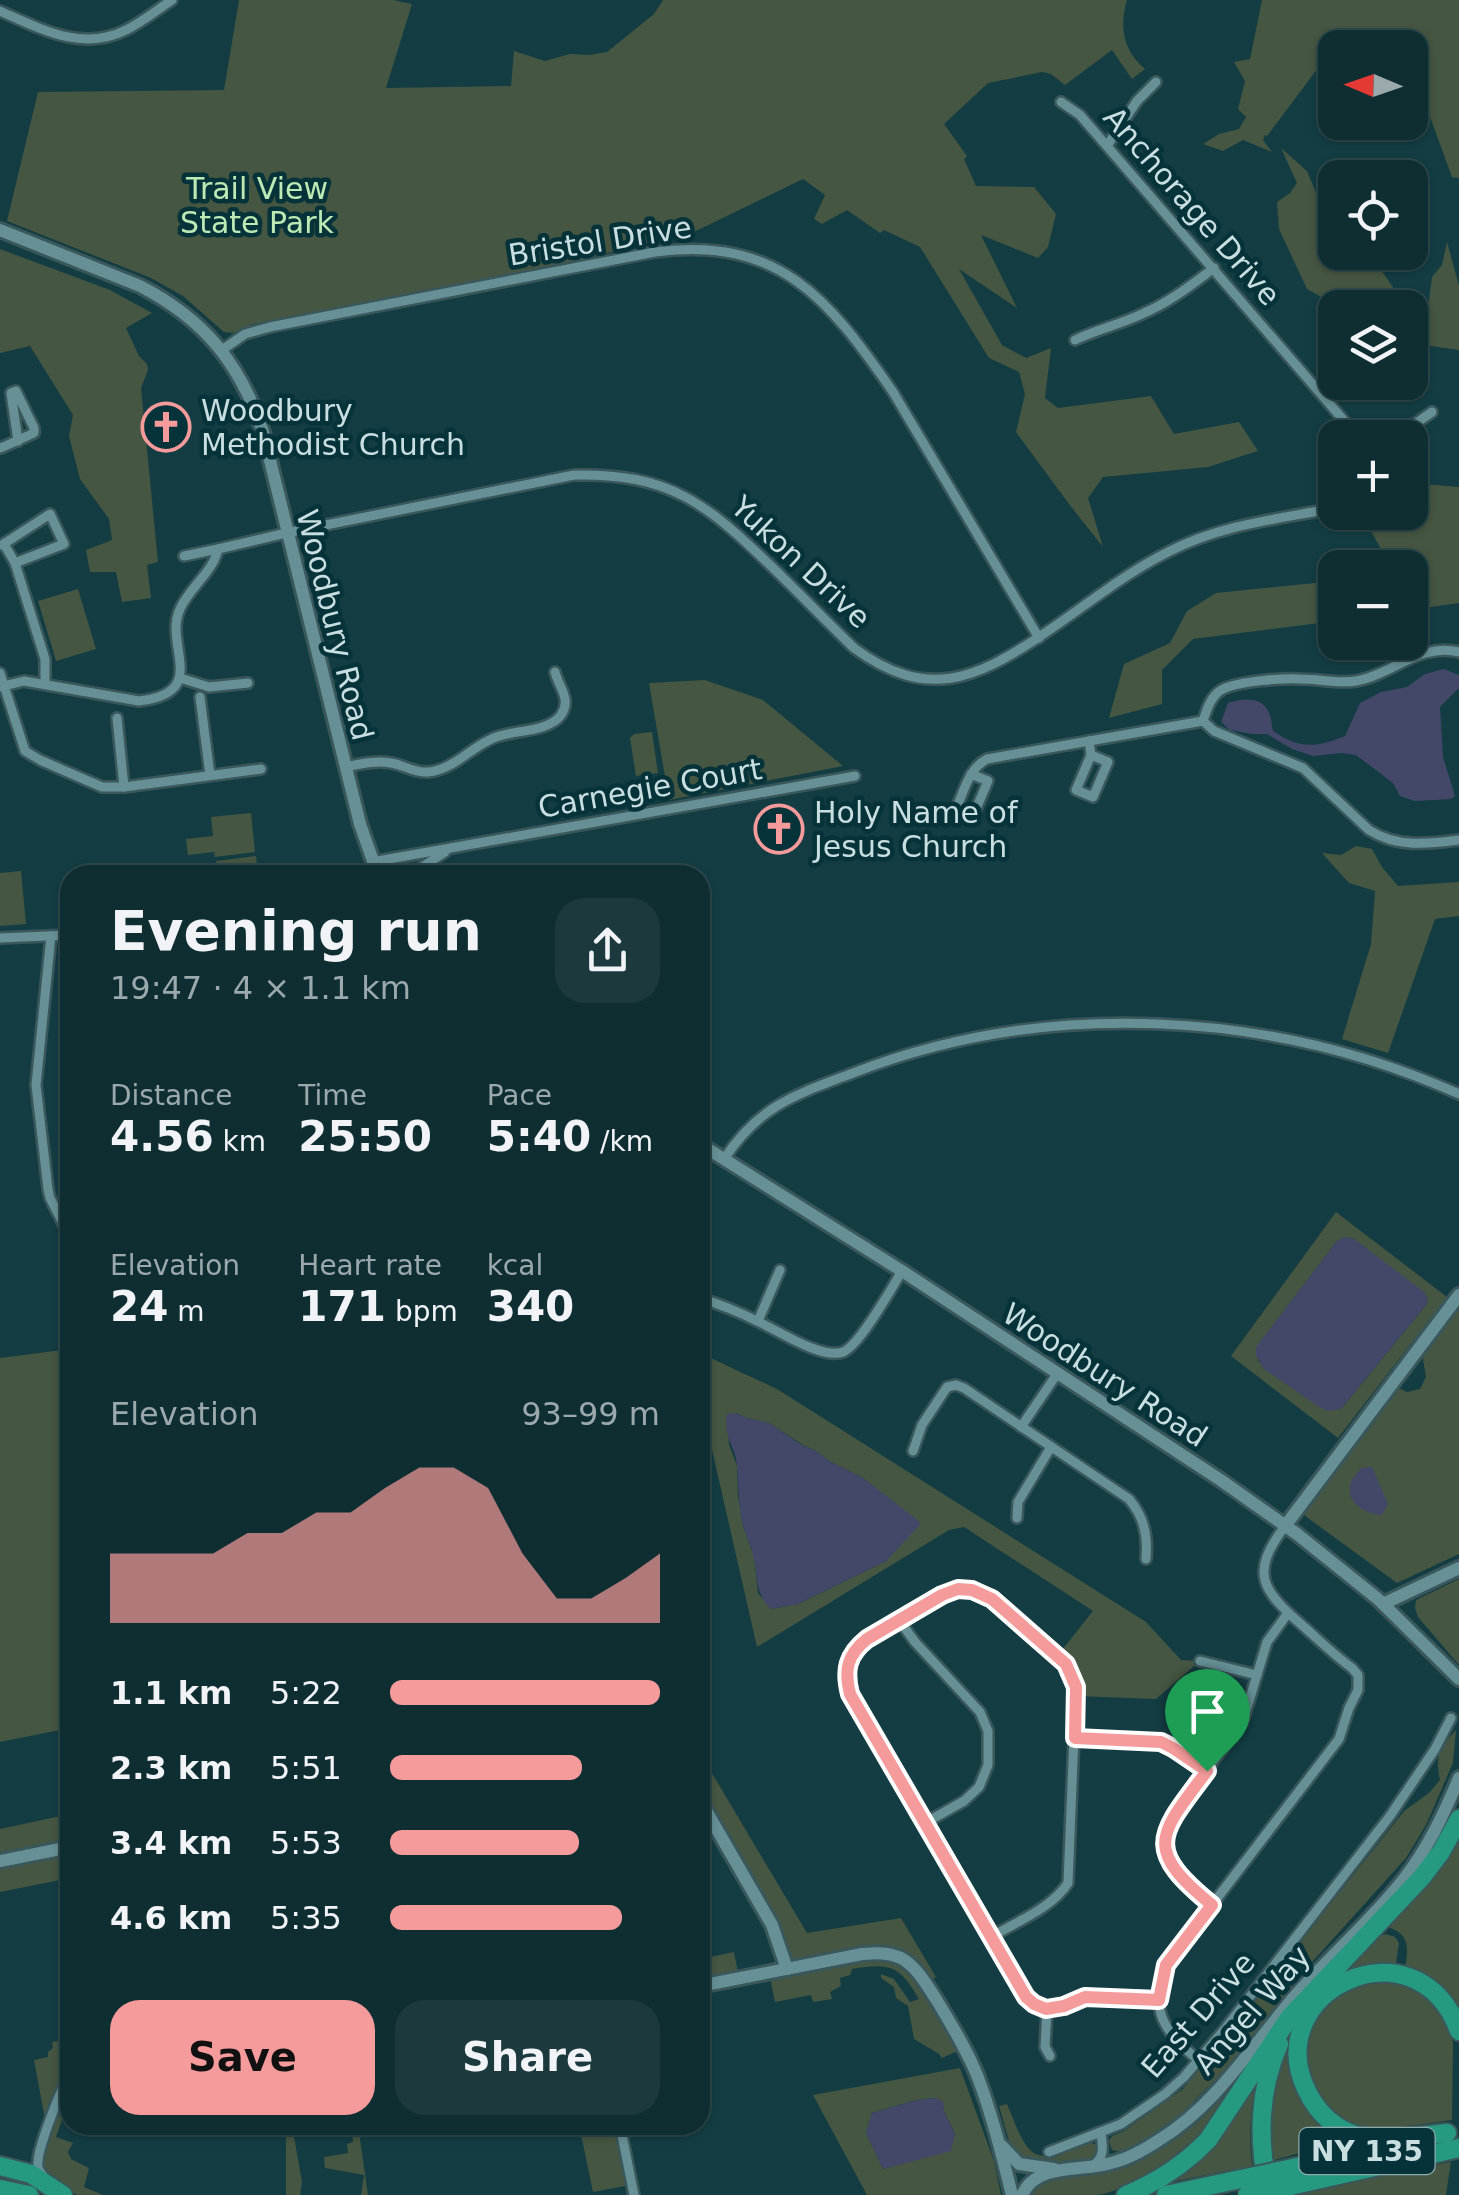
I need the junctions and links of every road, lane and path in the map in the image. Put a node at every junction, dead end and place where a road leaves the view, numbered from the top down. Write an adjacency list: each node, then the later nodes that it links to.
1 (172, 0): 2 (street)
2 (0, 11)
3 (1156, 82): 5 (street)
4 (1061, 102): 5 (street, Anchorage Drive)
5 (1107, 146): 7 (street, Anchorage Drive)
6 (0, 230): 9 (main road, Woodbury Road)
7 (1214, 268): 8 (street); 11 (street, Anchorage Drive)
8 (1075, 340)
9 (222, 350): 16 (main road, Woodbury Road); 21 (street, Bristol Drive)
10 (1432, 412): 12 (street)
11 (1344, 420)
12 (1421, 420)
13 (18, 441): 13 (street); 14 (street)
14 (0, 448)
15 (1318, 511): 21 (street)
16 (286, 532): 18 (street, Yukon Drive); 21 (street, Yukon Drive); 34 (main road, Woodbury Road)
17 (2, 545): 20 (street); 20 (street)
18 (218, 549): 19 (street, Yukon Drive); 25 (street)
19 (184, 556)
20 (14, 564): 27 (street)
21 (1038, 638)
22 (1459, 652): 31 (street)
23 (0, 672): 28 (street)
24 (555, 672): 34 (street)
25 (180, 678): 26 (street); 27 (street)
26 (248, 683)
27 (45, 684): 28 (street)
28 (2, 687): 39 (street)
29 (200, 697): 37 (street)
30 (117, 718): 39 (street)
31 (1204, 721): 32 (street); 40 (street)
32 (1089, 740): 33 (street); 36 (street)
33 (1091, 755): 33 (street)
34 (345, 767): 42 (main road, Woodbury Road)
35 (261, 770): 37 (street)
36 (971, 774): 36 (street)
37 (210, 775): 39 (street)
38 (856, 776): 41 (street, Carnegie Court)
39 (124, 787)
40 (1459, 840)
41 (452, 848): 43 (street, Carnegie Court); 44 (street, Carnegie Court)
42 (374, 865)
43 (387, 865)
44 (426, 865)
45 (51, 936): 46 (street); 47 (street); 51 (street)
46 (60, 936)
47 (0, 938)
48 (1459, 1094): 50 (street)
49 (710, 1150): 50 (main road, Woodbury Road)
50 (724, 1159): 53 (main road, Woodbury Road)
51 (60, 1217)
52 (780, 1270): 56 (street)
53 (902, 1271): 56 (street); 57 (main road, Woodbury Road)
54 (1459, 1295): 62 (main road)
55 (710, 1302): 56 (street)
56 (758, 1321)
57 (1058, 1374): 58 (street); 62 (main road, Woodbury Road)
58 (1021, 1427): 59 (street); 60 (street)
59 (1051, 1447): 61 (street); 63 (street)
60 (913, 1451)
61 (1017, 1518)
62 (1286, 1526): 65 (main road, Woodbury Road); 66 (street)
63 (1146, 1559)
64 (1459, 1568): 65 (main road)
65 (1383, 1604): 70 (main road, Woodbury Road)
66 (1288, 1612): 69 (street); 82 (street)
67 (898, 1620): 72 (street); 77 (street); 77 (street)
68 (1200, 1661): 69 (street)
69 (1257, 1675): 73 (street)
70 (1459, 1680)
71 (1451, 1718): 91 (street, East Drive)
72 (1075, 1738): 73 (street); 80 (street)
73 (1207, 1771): 82 (street)
74 (1459, 1778): 98 (main road, Angel Way)
75 (710, 1817): 84 (main road)
76 (1459, 1819): 86 (highway)
77 (925, 1824): 83 (street)
78 (60, 1850): 79 (main road)
79 (0, 1861)
80 (1064, 1888): 81 (street); 83 (street)
81 (1076, 1897)
82 (1212, 1905): 87 (street)
83 (990, 1936): 88 (street)
84 (787, 1969): 85 (main road); 95 (main road)
85 (710, 1984)
86 (1308, 1996): 110 (highway); 112 (highway)
87 (1159, 2000): 88 (street); 91 (street)
88 (1046, 2009): 90 (street)
89 (1459, 2030): 96 (highway)
90 (1050, 2056)
91 (1198, 2060): 93 (street, East Drive)
92 (60, 2094): 102 (street)
93 (1101, 2134): 97 (street, East Drive); 98 (street); 100 (street)
94 (622, 2135): 107 (street)
95 (998, 2140): 101 (main road); 108 (main road)
96 (1453, 2141): 103 (highway, NY 135, bridge)
97 (1049, 2152)
98 (1123, 2159): 100 (main road, Angel Way)
99 (0, 2166): 102 (highway)
100 (1090, 2167): 101 (main road, Angel Way)
101 (1074, 2170): 109 (main road, Angel Way)
102 (47, 2182): 106 (highway)
103 (1242, 2187): 111 (highway, NY 135)
104 (0, 2189): 105 (highway)
105 (29, 2195)
106 (63, 2195)
107 (634, 2195)
108 (1012, 2195)
109 (1022, 2195)
110 (1126, 2195)
111 (1166, 2195)
112 (1270, 2195)

